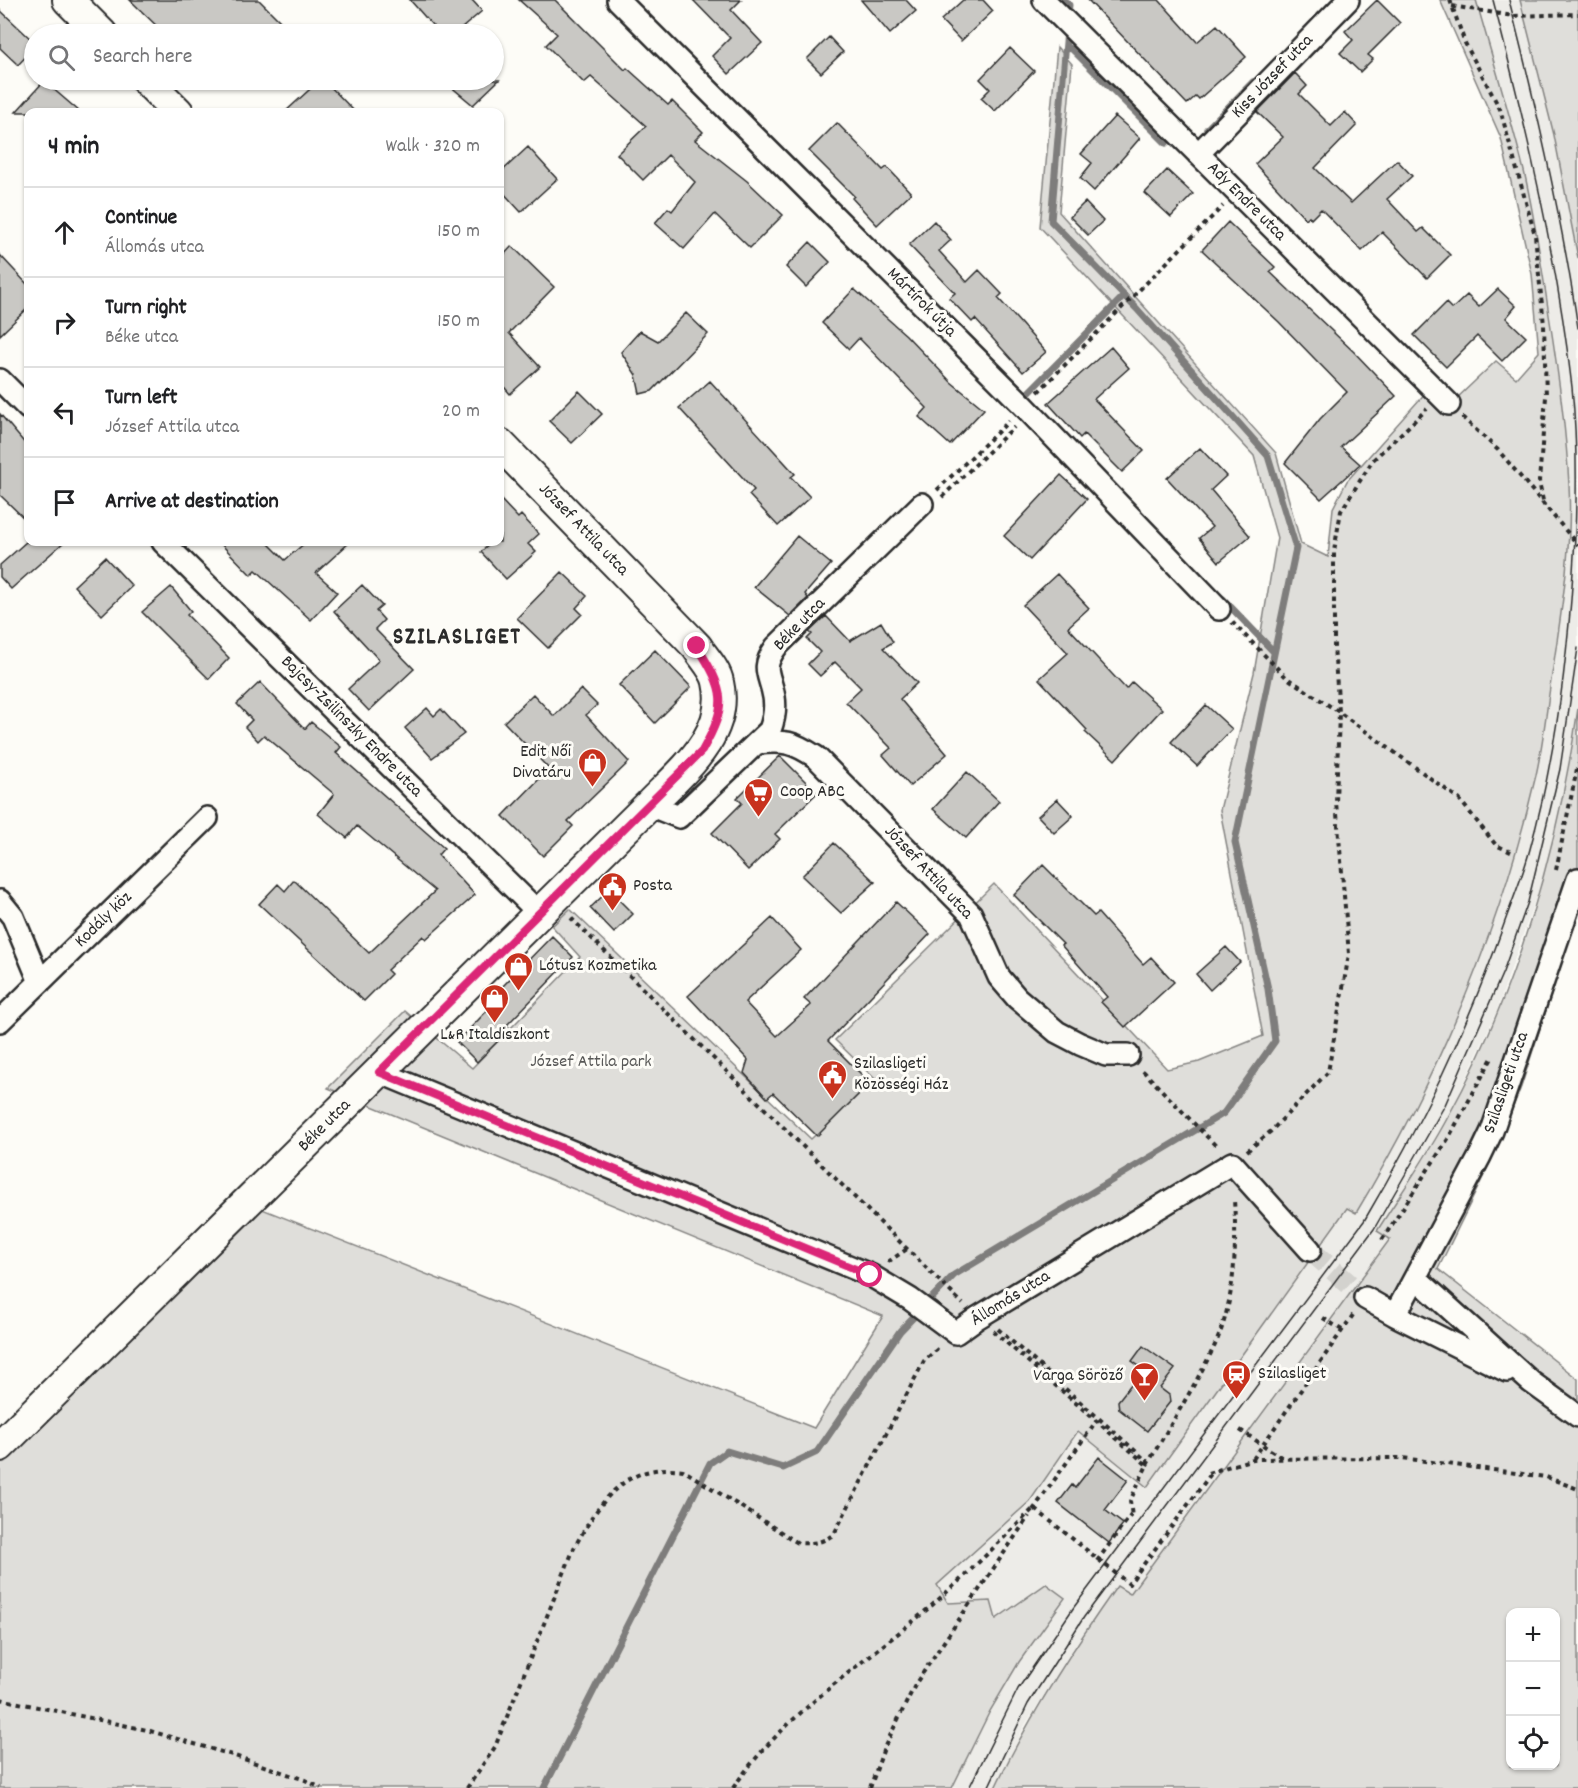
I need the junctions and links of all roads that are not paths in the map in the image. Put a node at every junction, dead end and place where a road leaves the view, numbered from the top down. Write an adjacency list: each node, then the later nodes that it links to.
1 (68, 0): 5 (street)
2 (618, 0): 15 (street, Mártírok útja)
3 (1044, 0): 8 (street, Ady Endre utca)
4 (1348, 0): 8 (street, Kiss József utca)
5 (92, 24)
6 (156, 90): 7 (street)
7 (174, 108)
8 (1198, 154): 10 (street, Ady Endre utca)
9 (0, 380): 11 (street)
10 (1444, 400)
11 (24, 404)
12 (504, 448): 16 (street, József Attila utca)
13 (931, 502): 17 (street, Béke utca)
14 (167, 546): 22 (street, Bajcsy-Zsilinszky Endre utca)
15 (1219, 609)
16 (720, 705): 18 (street, Béke utca)
17 (757, 743): 18 (street, Béke utca); 25 (street, József Attila utca)
18 (649, 805): 22 (street, Béke utca)
19 (207, 818): 23 (street, Kodály köz)
20 (1578, 879): 28 (street, Szilasligeti utca)
21 (0, 901): 23 (street)
22 (545, 906): 26 (street, Béke utca)
23 (40, 982): 24 (street, Kodály köz)
24 (0, 1021)
25 (1128, 1055)
26 (379, 1072): 27 (street, Állomás utca); 33 (street, Béke utca)
27 (1310, 1250)
28 (1416, 1278): 30 (street, Szilasligeti utca); 31 (street)
29 (1365, 1298): 30 (street)
30 (1395, 1315): 31 (street)
31 (1531, 1382): 32 (street)
32 (1578, 1416)
33 (0, 1446)

